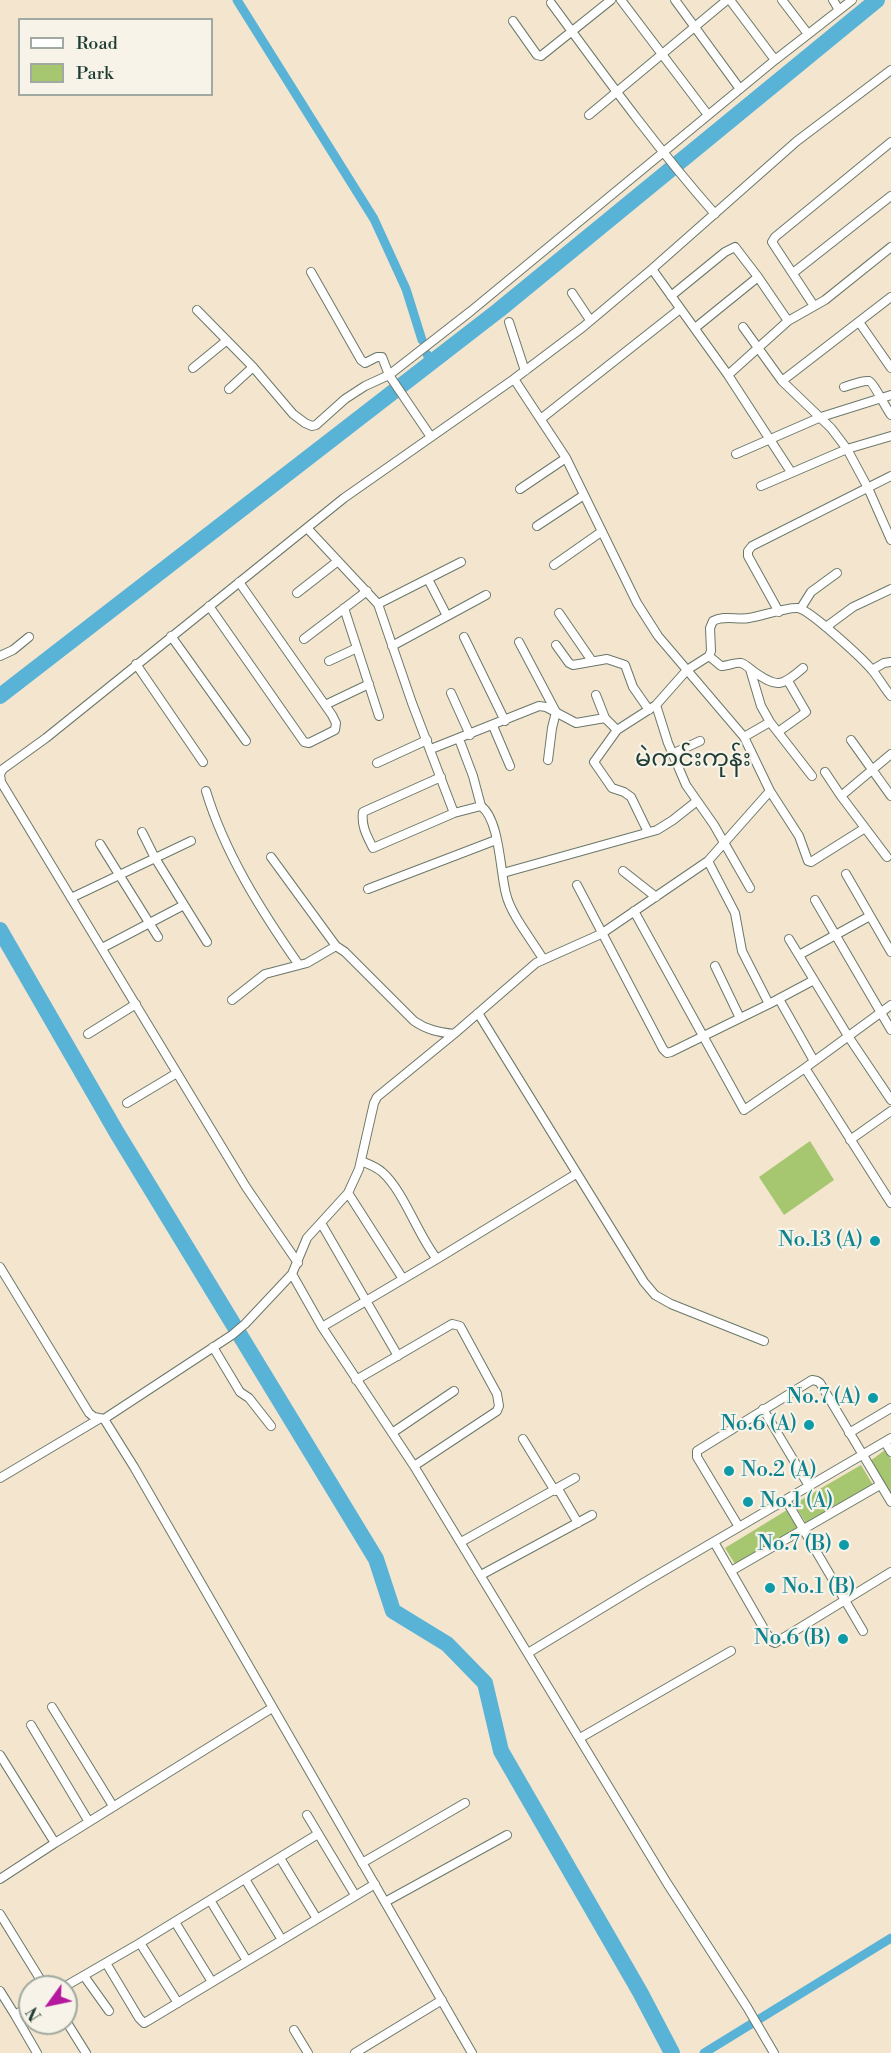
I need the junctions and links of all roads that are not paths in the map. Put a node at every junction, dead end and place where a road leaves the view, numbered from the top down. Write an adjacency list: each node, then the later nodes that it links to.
1 (611, 0): 12 (street)
2 (621, 0): 14 (street)
3 (675, 0): 11 (street)
4 (729, 0): 11 (street); 15 (street)
5 (782, 0): 13 (street)
6 (833, 0): 9 (street)
7 (852, 0): 9 (street)
8 (551, 3): 12 (street)
9 (839, 10): 13 (street)
10 (513, 21): 12 (street)
11 (694, 27): 14 (street); 17 (street)
12 (573, 32): 18 (street)
13 (808, 34): 15 (street)
14 (662, 55): 18 (street); 20 (street)
15 (775, 60): 17 (street)
16 (891, 70): 24 (street)
17 (740, 89): 20 (street)
18 (617, 93): 19 (street); 22 (street)
19 (589, 115)
20 (708, 115): 22 (street)
21 (891, 143): 28 (street)
22 (663, 152): 24 (street); 48 (street)
23 (891, 196): 28 (street)
24 (715, 214): 26 (street)
25 (891, 248): 33 (street)
26 (651, 270): 31 (street); 36 (street)
27 (310, 272): 48 (street)
28 (793, 273): 33 (street)
29 (758, 277): 31 (street); 37 (street); 41 (street)
30 (572, 293): 36 (street)
31 (672, 296): 34 (street)
32 (891, 297): 39 (street)
33 (814, 306): 37 (street)
34 (680, 309): 41 (street); 58 (street)
35 (197, 310): 42 (street)
36 (590, 320): 47 (street)
37 (788, 321): 43 (street)
38 (509, 322): 47 (street)
39 (859, 322): 46 (street); 51 (street)
40 (743, 327): 43 (street)
41 (695, 328): 49 (street)
42 (226, 341): 44 (street); 45 (street)
43 (758, 349): 49 (street); 51 (street)
44 (253, 367): 48 (street); 53 (street)
45 (193, 368)
46 (891, 368)
47 (525, 370): 50 (street)
48 (389, 375): 60 (street)
49 (728, 375): 61 (street)
50 (514, 378): 58 (street); 60 (street)
51 (782, 381): 57 (street)
52 (844, 387): 55 (street)
53 (230, 389)
54 (891, 395): 55 (street)
55 (880, 400): 56 (street); 57 (street)
56 (891, 415)
57 (821, 417): 61 (street); 62 (street)
58 (542, 418): 64 (street)
59 (891, 436): 62 (street)
60 (431, 437): 72 (street)
61 (769, 440): 63 (street); 65 (street)
62 (847, 449): 65 (street); 68 (street)
63 (736, 454)
64 (566, 458): 69 (street); 70 (street)
65 (791, 472): 67 (street)
66 (891, 476): 68 (street)
67 (761, 486)
68 (868, 488): 74 (street); 90 (street)
69 (520, 489)
70 (584, 495): 71 (street); 73 (street)
71 (537, 526)
72 (307, 528): 75 (street); 80 (street)
73 (601, 532): 77 (street); 109 (street)
74 (891, 540)
75 (338, 561): 82 (street); 83 (street)
76 (461, 562): 79 (street)
77 (554, 566)
78 (837, 573): 88 (street)
79 (428, 579): 85 (street); 91 (street)
80 (239, 582): 86 (street); 116 (street)
81 (891, 589): 92 (street)
82 (367, 591): 85 (street); 87 (street)
83 (297, 593)
84 (486, 595): 91 (street)
85 (378, 604): 99 (street)
86 (209, 606): 93 (street); 116 (street)
87 (344, 608): 96 (street); 100 (street)
88 (801, 608): 90 (street); 92 (street)
89 (559, 613): 104 (street)
90 (773, 614): 102 (street)
91 (447, 616): 99 (street)
92 (826, 627): 110 (street)
93 (171, 636): 106 (street); 132 (street)
94 (28, 637): 101 (street)
95 (464, 638): 122 (street)
96 (304, 639)
97 (519, 642): 119 (street)
98 (556, 645): 104 (street)
99 (392, 646): 130 (street)
100 (357, 648): 103 (street); 112 (street)
101 (0, 656)
102 (709, 656): 108 (street); 109 (street)
103 (329, 661)
104 (592, 661): 118 (street)
105 (891, 662): 110 (street)
106 (135, 664): 138 (street); 143 (street)
107 (803, 668): 111 (street)
108 (750, 669): 111 (street); 123 (street)
109 (687, 670): 117 (street); 128 (street)
110 (872, 670): 115 (street)
111 (788, 681): 126 (street)
112 (369, 684): 116 (street); 120 (street)
113 (451, 693): 127 (street)
114 (596, 695): 121 (street)
115 (891, 696)
116 (325, 705)
117 (656, 705): 118 (street); 135 (street)
118 (649, 710): 125 (street)
119 (556, 712): 121 (street); 122 (street); 137 (street)
120 (379, 716)
121 (605, 718): 125 (street)
122 (504, 721): 124 (street)
123 (770, 722): 126 (street); 128 (street)
124 (493, 726): 127 (street); 140 (street)
125 (617, 730): 155 (street)
126 (778, 732): 144 (street)
127 (470, 735): 129 (street)
128 (744, 737): 147 (street)
129 (459, 739): 134 (street); 151 (street)
130 (428, 740): 134 (street); 139 (street)
131 (851, 740): 141 (street)
132 (246, 741)
133 (700, 741): 135 (street)
134 (431, 749): 145 (street)
135 (672, 754): 150 (street)
136 (891, 754): 141 (street)
137 (548, 760)
138 (203, 762)
139 (377, 763)
140 (510, 766)
141 (872, 770): 148 (street); 149 (street)
142 (825, 772): 148 (street)
143 (0, 774): 172 (street)
144 (812, 776)
145 (441, 777): 152 (street); 152 (street)
146 (206, 791): 188 (street)
147 (770, 791): 153 (street); 158 (street)
148 (841, 796): 153 (street)
149 (891, 796)
150 (697, 801): 155 (street); 158 (street)
151 (481, 806): 152 (street); 156 (street)
152 (454, 813)
153 (865, 828): 161 (street)
154 (142, 832): 162 (street)
155 (648, 832): 165 (street)
156 (496, 840): 165 (street); 170 (street)
157 (191, 841): 162 (street)
158 (724, 842): 163 (street); 169 (street)
159 (100, 844): 167 (street)
160 (271, 857): 183 (street)
161 (887, 857)
162 (155, 858): 167 (street); 174 (street)
163 (708, 861): 171 (street); 194 (street)
164 (623, 871): 171 (street)
165 (503, 873): 187 (street)
166 (846, 874): 176 (street)
167 (120, 875): 172 (street); 177 (street)
168 (577, 885): 178 (street)
169 (750, 888)
170 (368, 889)
171 (656, 897): 175 (street)
172 (71, 898): 184 (street)
173 (815, 900): 179 (street)
174 (184, 905): 177 (street); 182 (street)
175 (634, 912): 178 (street); 203 (street)
176 (870, 916): 179 (street); 185 (street)
177 (149, 923): 180 (street); 184 (street)
178 (602, 934): 187 (street); 203 (street)
179 (836, 936): 186 (street); 197 (street)
180 (158, 937)
181 (789, 939): 186 (street)
182 (207, 942)
183 (336, 946): 188 (street); 201 (street)
184 (102, 948): 193 (street)
185 (891, 952)
186 (799, 955): 190 (street)
187 (543, 959): 196 (street)
188 (299, 965): 192 (street)
189 (715, 966): 198 (street)
190 (814, 980): 191 (street); 202 (street)
191 (779, 999): 194 (street); 204 (street)
192 (232, 1000)
193 (136, 1004): 200 (street); 206 (street)
194 (769, 1004): 198 (street)
195 (891, 1005): 197 (street)
196 (477, 1013): 201 (street); 212 (street)
197 (880, 1013): 199 (street); 202 (street)
198 (740, 1018): 203 (street)
199 (891, 1030)
200 (88, 1034)
201 (453, 1034): 211 (street)
202 (848, 1036): 204 (street); 207 (street)
203 (702, 1037): 205 (street)
204 (814, 1061): 205 (street)
205 (805, 1068): 210 (street)
206 (177, 1073): 208 (street); 217 (street)
207 (891, 1100)
208 (128, 1103)
209 (891, 1111): 210 (street)
210 (850, 1140): 214 (street)
211 (361, 1161): 213 (street); 216 (street)
212 (576, 1174): 216 (street); 223 (street)
213 (348, 1193): 215 (street); 220 (street)
214 (890, 1198)
215 (321, 1223): 217 (street); 221 (street)
216 (437, 1259): 220 (street)
217 (298, 1263): 219 (street)
218 (0, 1267): 230 (street)
219 (292, 1274): 222 (street); 224 (street)
220 (403, 1279): 221 (street)
221 (366, 1300): 222 (street); 225 (street)
222 (322, 1327): 226 (street)
223 (764, 1341)
224 (213, 1347): 230 (street); 231 (street)
225 (398, 1356): 226 (street); 238 (street)
226 (356, 1380): 232 (street)
227 (454, 1391): 232 (street)
228 (891, 1408): 233 (street)
229 (763, 1409): 233 (street); 242 (street); 248 (street)
230 (101, 1419): 239 (street); 260 (street)
231 (271, 1426)
232 (392, 1432): 238 (street)
233 (849, 1433): 237 (street)
234 (523, 1439): 243 (street)
235 (888, 1440): 236 (street); 237 (street)
236 (891, 1452)
237 (862, 1455): 241 (street); 242 (street)
238 (414, 1466): 250 (street)
239 (0, 1478)
240 (575, 1478): 243 (street)
241 (880, 1485): 245 (street); 249 (street)
242 (809, 1486): 244 (street)
243 (556, 1490): 247 (street); 250 (street)
244 (786, 1500): 248 (street); 249 (street)
245 (891, 1502)
246 (592, 1515): 247 (street)
247 (578, 1522): 254 (street)
248 (738, 1527): 251 (street)
249 (804, 1530): 252 (street); 255 (street)
250 (461, 1542): 254 (street)
251 (714, 1542): 252 (street); 258 (street)
252 (731, 1571): 255 (street)
253 (891, 1572): 255 (street)
254 (481, 1575): 258 (street)
255 (844, 1600): 256 (street)
256 (863, 1631)
257 (731, 1651): 262 (street)
258 (528, 1653): 262 (street)
259 (52, 1707): 265 (street)
260 (272, 1708): 265 (street); 272 (street)
261 (31, 1725): 267 (street)
262 (580, 1738): 303 (street)
263 (0, 1755): 270 (street)
264 (465, 1803): 272 (street)
265 (114, 1806): 267 (street)
266 (307, 1815): 268 (street)
267 (89, 1822): 270 (street)
268 (318, 1834): 271 (street); 276 (street)
269 (507, 1835): 278 (street)
270 (55, 1843): 273 (street)
271 (280, 1858): 274 (street); 280 (street)
272 (363, 1863): 275 (street)
273 (0, 1879)
274 (245, 1879): 277 (street); 282 (street)
275 (375, 1884): 276 (street); 278 (street)
276 (356, 1896): 280 (street)
277 (210, 1900): 281 (street); 284 (street)
278 (385, 1902): 291 (street)
279 (0, 1914): 286 (street)
280 (317, 1919): 282 (street)
281 (175, 1922): 283 (street); 289 (street)
282 (282, 1940): 284 (street)
283 (140, 1943): 285 (street); 292 (street)
284 (247, 1961): 289 (street)
285 (106, 1963): 287 (street); 292 (street)
286 (38, 1975)
287 (84, 1976): 288 (street); 293 (street)
288 (78, 1979)
289 (212, 1982): 292 (street)
290 (0, 1991): 295 (street)
291 (442, 2000): 301 (street); 302 (street)
292 (178, 2003)
293 (109, 2011)
294 (18, 2013): 295 (street)
295 (15, 2015): 298 (street)
296 (294, 2030): 300 (street)
297 (75, 2035): 299 (street)
298 (37, 2053)
299 (86, 2053)
300 (308, 2053)
301 (356, 2053)
302 (472, 2053)
303 (774, 2053)

